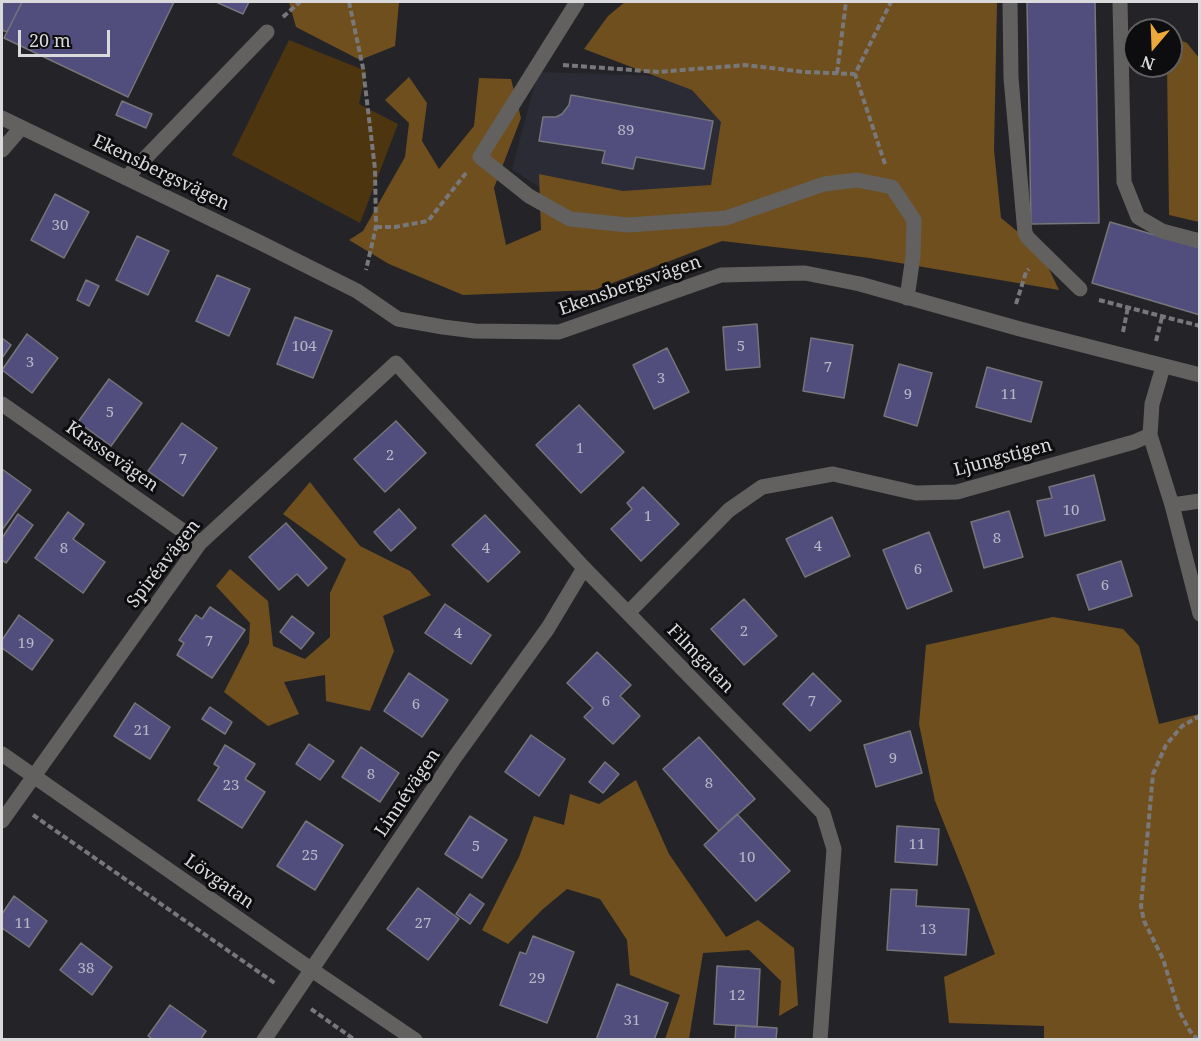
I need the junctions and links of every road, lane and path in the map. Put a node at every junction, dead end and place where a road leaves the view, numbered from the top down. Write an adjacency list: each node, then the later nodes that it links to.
1 (349, 2): 17 (path)
2 (577, 2): 8 (street)
3 (846, 2): 9 (path)
4 (891, 2): 10 (path)
5 (1010, 2): 20 (street)
6 (1120, 2): 18 (street)
7 (267, 32): 15 (street)
8 (538, 64): 9 (path); 14 (street)
9 (837, 74): 10 (path)
10 (855, 74): 16 (path)
11 (2, 118): 12 (street, Ekensbergsvägen)
12 (21, 128): 13 (street); 15 (street, Ekensbergsvägen)
13 (2, 150)
14 (480, 157): 16 (street); 17 (path)
15 (126, 178): 21 (street, Ekensbergsvägen)
16 (892, 187): 22 (street)
17 (376, 227): 21 (path)
18 (1200, 241)
19 (1026, 272): 23 (path)
20 (1080, 289): 24 (path)
21 (357, 291): 22 (street, Ekensbergsvägen)
22 (907, 298): 30 (street, Ekensbergsvägen)
23 (1016, 304)
24 (1128, 308): 25 (path); 27 (path)
25 (1162, 317): 26 (path); 28 (path)
26 (1200, 326)
27 (1123, 332)
28 (1156, 341)
29 (396, 363): 36 (street, Spiréavägen); 37 (street, Filmgatan)
30 (1163, 367): 31 (street, Ekensbergsvägen); 33 (street)
31 (1200, 375)
32 (2, 404): 36 (street, Krassevägen)
33 (1150, 435): 35 (street); 38 (street, Ljungstigen)
34 (1200, 501): 35 (street)
35 (1172, 505): 39 (street)
36 (200, 543): 42 (street, Spiréavägen)
37 (584, 568): 38 (street, Filmgatan); 45 (street, Linnévägen)
38 (628, 613): 50 (street, Filmgatan)
39 (1200, 614)
40 (1200, 716): 51 (path)
41 (2, 754): 42 (street, Lövgatan)
42 (33, 776): 43 (street, Spiréavägen); 45 (street, Lövgatan)
43 (15, 802): 44 (street, Spiréavägen); 46 (path)
44 (2, 821)
45 (312, 970): 46 (street, Linnévägen); 49 (street, Lövgatan)
46 (293, 996): 47 (street, Linnévägen); 48 (path)
47 (264, 1040)
48 (355, 1040)
49 (415, 1040)
50 (820, 1040)
51 (1198, 1040)

